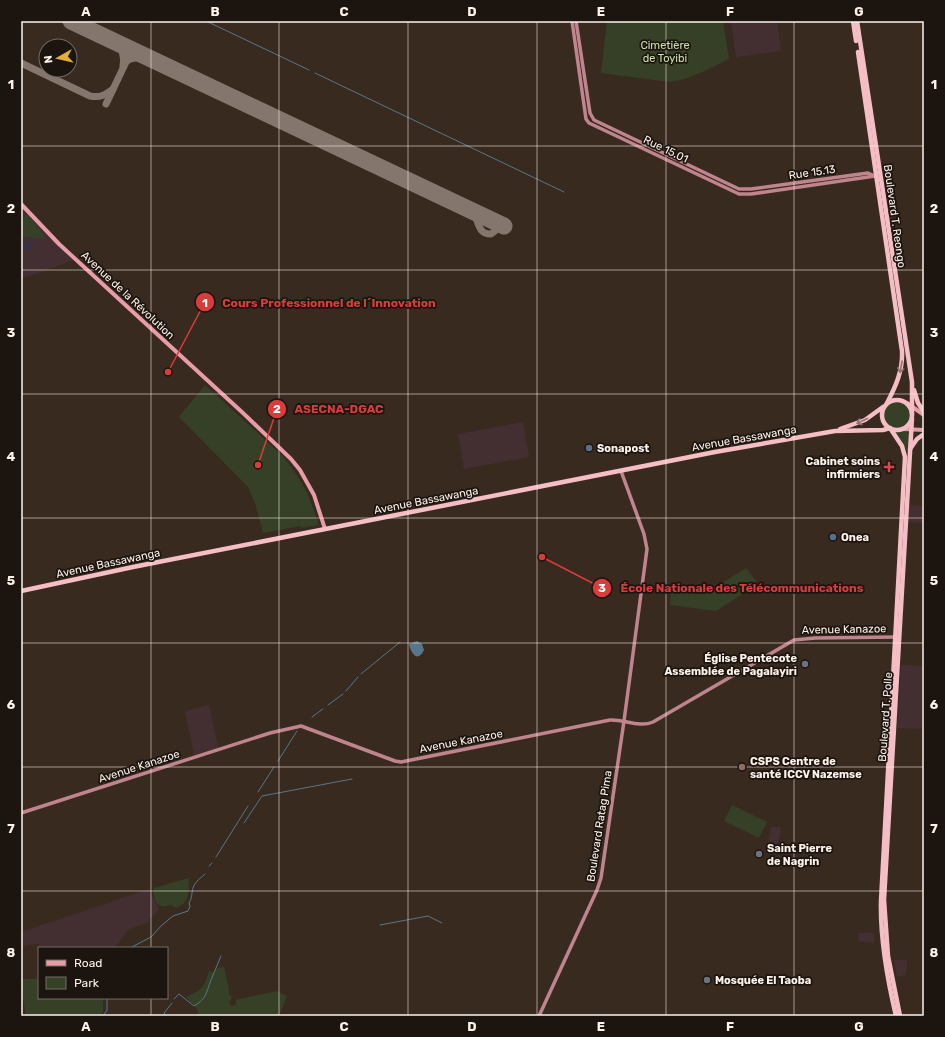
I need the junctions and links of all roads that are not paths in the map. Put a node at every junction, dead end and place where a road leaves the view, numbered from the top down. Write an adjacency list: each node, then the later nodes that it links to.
1 (572, 21): 8 (street, Rue 15.01)
2 (576, 21): 7 (street, Rue 15.01)
3 (853, 21): 5 (highway)
4 (857, 21): 6 (highway, Boulevard T. Reongo)
5 (876, 176): 6 (street); 7 (street, Rue 15.13); 8 (street, Rue 15.13); 14 (highway, one-way to 14)
6 (881, 181): 10 (highway, Boulevard T. Reongo)
7 (744, 190)
8 (739, 194)
9 (21, 204): 27 (main road, Avenue de la Révolution)
10 (912, 382): 11 (highway, Boulevard T. Reongo); 13 (highway)
11 (913, 401): 13 (highway); 15 (highway, Boulevard T. Reongo)
12 (907, 403): 14 (highway); 15 (main road); 18 (highway)
13 (918, 403): 16 (highway)
14 (886, 404): 19 (highway); 23 (highway, Avenue Bassawanga, one-way to 23)
15 (913, 407): 17 (main road); 18 (highway, Boulevard T. Reongo)
16 (924, 412)
17 (924, 415)
18 (912, 416): 20 (highway); 21 (highway, Boulevard T. Polle)
19 (890, 428): 20 (highway); 23 (highway, Avenue Bassawanga); 29 (highway, Boulevard T. Polle)
20 (903, 429): 21 (main road)
21 (912, 429): 22 (main road); 25 (highway, Boulevard T. Polle)
22 (924, 430)
23 (835, 431): 26 (highway, Avenue Bassawanga)
24 (924, 434): 25 (highway)
25 (909, 451): 29 (highway, Boulevard T. Polle)
26 (621, 471): 27 (highway, Avenue Bassawanga); 30 (street, Boulevard Ratag Pima)
27 (325, 529): 28 (highway, Avenue Bassawanga)
28 (21, 591)
29 (897, 637): 30 (street, Avenue Kanazoe); 33 (highway, Boulevard T. Polle); 34 (highway, Boulevard T. Polle)
30 (624, 722): 31 (street, Avenue Kanazoe); 32 (street, Boulevard Ratag Pima)
31 (21, 813)
32 (540, 1016)
33 (896, 1016)
34 (900, 1016)

